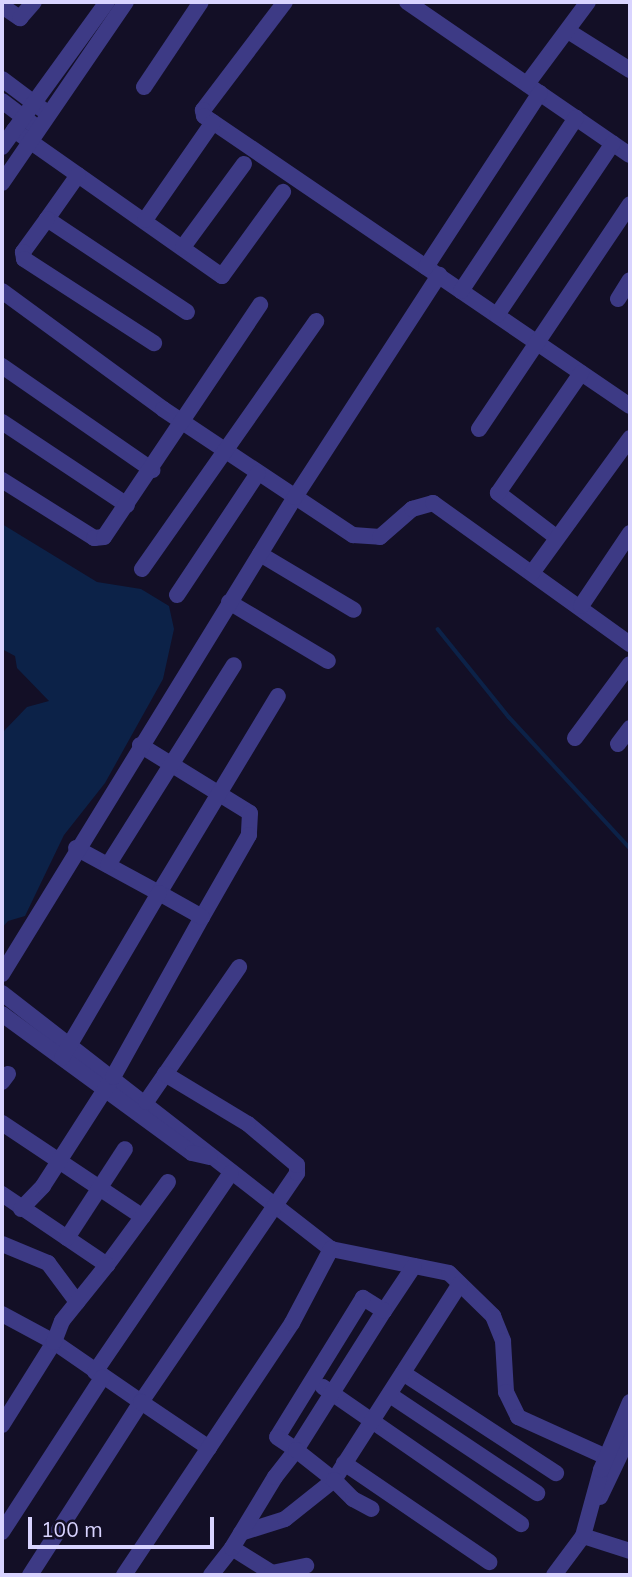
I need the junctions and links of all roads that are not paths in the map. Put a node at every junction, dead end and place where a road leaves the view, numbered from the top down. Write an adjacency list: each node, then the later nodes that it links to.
1 (34, 2): 8 (street)
2 (107, 2): 15 (street)
3 (126, 2): 16 (street)
4 (201, 2): 12 (street)
5 (285, 2): 18 (street)
6 (407, 2): 13 (street)
7 (588, 2): 9 (street)
8 (2, 6)
9 (568, 31): 10 (street); 13 (street)
10 (630, 70)
11 (2, 79): 15 (street)
12 (144, 87)
13 (533, 89): 17 (street); 32 (street)
14 (2, 101): 19 (street)
15 (34, 103): 16 (street); 19 (street)
16 (50, 114): 20 (street)
17 (576, 118): 21 (street); 35 (street)
18 (213, 122): 30 (street); 32 (street)
19 (19, 123): 20 (street); 22 (street)
20 (36, 136): 25 (street); 26 (street)
21 (613, 143): 23 (street); 39 (street)
22 (2, 147)
23 (630, 155)
24 (244, 164): 31 (street)
25 (78, 175): 29 (street); 30 (street)
26 (2, 183)
27 (283, 192): 31 (street)
28 (630, 204): 42 (street)
29 (47, 219): 38 (street); 41 (street)
30 (145, 220): 31 (street)
31 (183, 247)
32 (432, 271): 35 (street); 54 (street)
33 (630, 281): 36 (street)
34 (2, 291): 47 (street)
35 (461, 291): 39 (street)
36 (618, 299)
37 (260, 305): 47 (street)
38 (187, 312)
39 (497, 315): 42 (street)
40 (316, 321): 50 (street)
41 (154, 343)
42 (539, 344): 44 (street); 48 (street)
43 (2, 366): 51 (street)
44 (582, 373): 45 (street); 57 (street)
45 (630, 406)
46 (2, 422): 55 (street)
47 (184, 423): 50 (street); 51 (street)
48 (479, 429)
49 (630, 438): 57 (street)
50 (226, 451): 52 (street); 59 (street)
51 (152, 470): 55 (street)
52 (258, 472): 54 (street); 61 (street)
53 (2, 480): 55 (street)
54 (295, 497): 58 (street); 60 (street)
55 (127, 505)
56 (630, 533): 63 (street)
57 (556, 537): 60 (street)
58 (260, 554): 62 (street); 64 (street)
59 (142, 569)
60 (532, 573): 63 (street)
61 (177, 595)
62 (229, 602): 66 (street); 73 (street)
63 (581, 606): 65 (street)
64 (354, 610)
65 (630, 644)
66 (328, 661)
67 (630, 664): 71 (street)
68 (234, 665): 74 (street)
69 (278, 696): 75 (street)
70 (630, 728): 72 (street)
71 (575, 738)
72 (618, 744)
73 (140, 745): 74 (street); 76 (street)
74 (172, 765): 75 (street); 77 (street)
75 (219, 793): 78 (street); 79 (street)
76 (76, 848): 77 (street); 81 (street)
77 (108, 865): 78 (street)
78 (159, 893): 79 (street); 84 (street)
79 (202, 917): 86 (street)
80 (239, 967): 85 (street)
81 (2, 974)
82 (2, 993): 84 (street)
83 (2, 1014): 84 (street)
84 (66, 1052): 86 (street)
85 (165, 1074): 87 (street); 96 (street)
86 (109, 1083): 87 (street); 90 (street); 91 (street)
87 (146, 1102): 90 (street)
88 (2, 1123): 91 (street)
89 (125, 1149): 94 (street)
90 (210, 1157): 92 (street)
91 (58, 1161): 94 (street); 97 (street)
92 (231, 1173): 96 (street); 110 (street)
93 (168, 1182): 98 (street)
94 (99, 1188): 98 (street); 99 (street)
95 (2, 1194): 97 (street)
96 (274, 1206): 101 (street); 114 (street)
97 (21, 1209): 99 (street)
98 (144, 1217): 102 (street)
99 (67, 1238): 102 (street)
100 (2, 1244): 105 (street)
101 (331, 1248): 103 (street); 119 (street)
102 (107, 1265): 105 (street)
103 (414, 1266): 104 (street); 106 (street)
104 (460, 1284): 109 (street); 121 (street)
105 (77, 1302): 108 (street)
106 (384, 1311): 111 (street); 112 (street)
107 (2, 1314): 108 (street)
108 (54, 1342): 110 (street); 117 (street)
109 (403, 1373): 113 (street); 123 (street)
110 (99, 1375): 114 (street); 129 (street)
111 (312, 1380): 112 (street); 120 (street)
112 (331, 1393): 116 (street); 120 (street)
113 (390, 1395): 116 (street); 125 (street)
114 (141, 1402): 119 (street); 136 (street)
115 (630, 1402): 121 (street)
116 (374, 1422): 122 (street); 128 (street)
117 (2, 1425)
118 (630, 1434): 127 (street)
119 (209, 1448): 137 (street)
120 (296, 1450): 124 (street); 130 (street)
121 (606, 1457): 127 (street)
122 (344, 1463): 124 (street); 134 (street)
123 (556, 1472)
124 (334, 1479): 126 (street); 130 (street)
125 (537, 1493)
126 (372, 1509)
127 (591, 1511): 131 (street)
128 (521, 1524)
129 (2, 1532)
130 (241, 1533): 132 (street)
131 (583, 1536): 133 (street); 139 (street)
132 (232, 1548): 135 (street); 138 (street)
133 (630, 1551)
134 (489, 1562)
135 (306, 1566)
136 (30, 1575)
137 (124, 1575)
138 (211, 1575)
139 (554, 1575)

